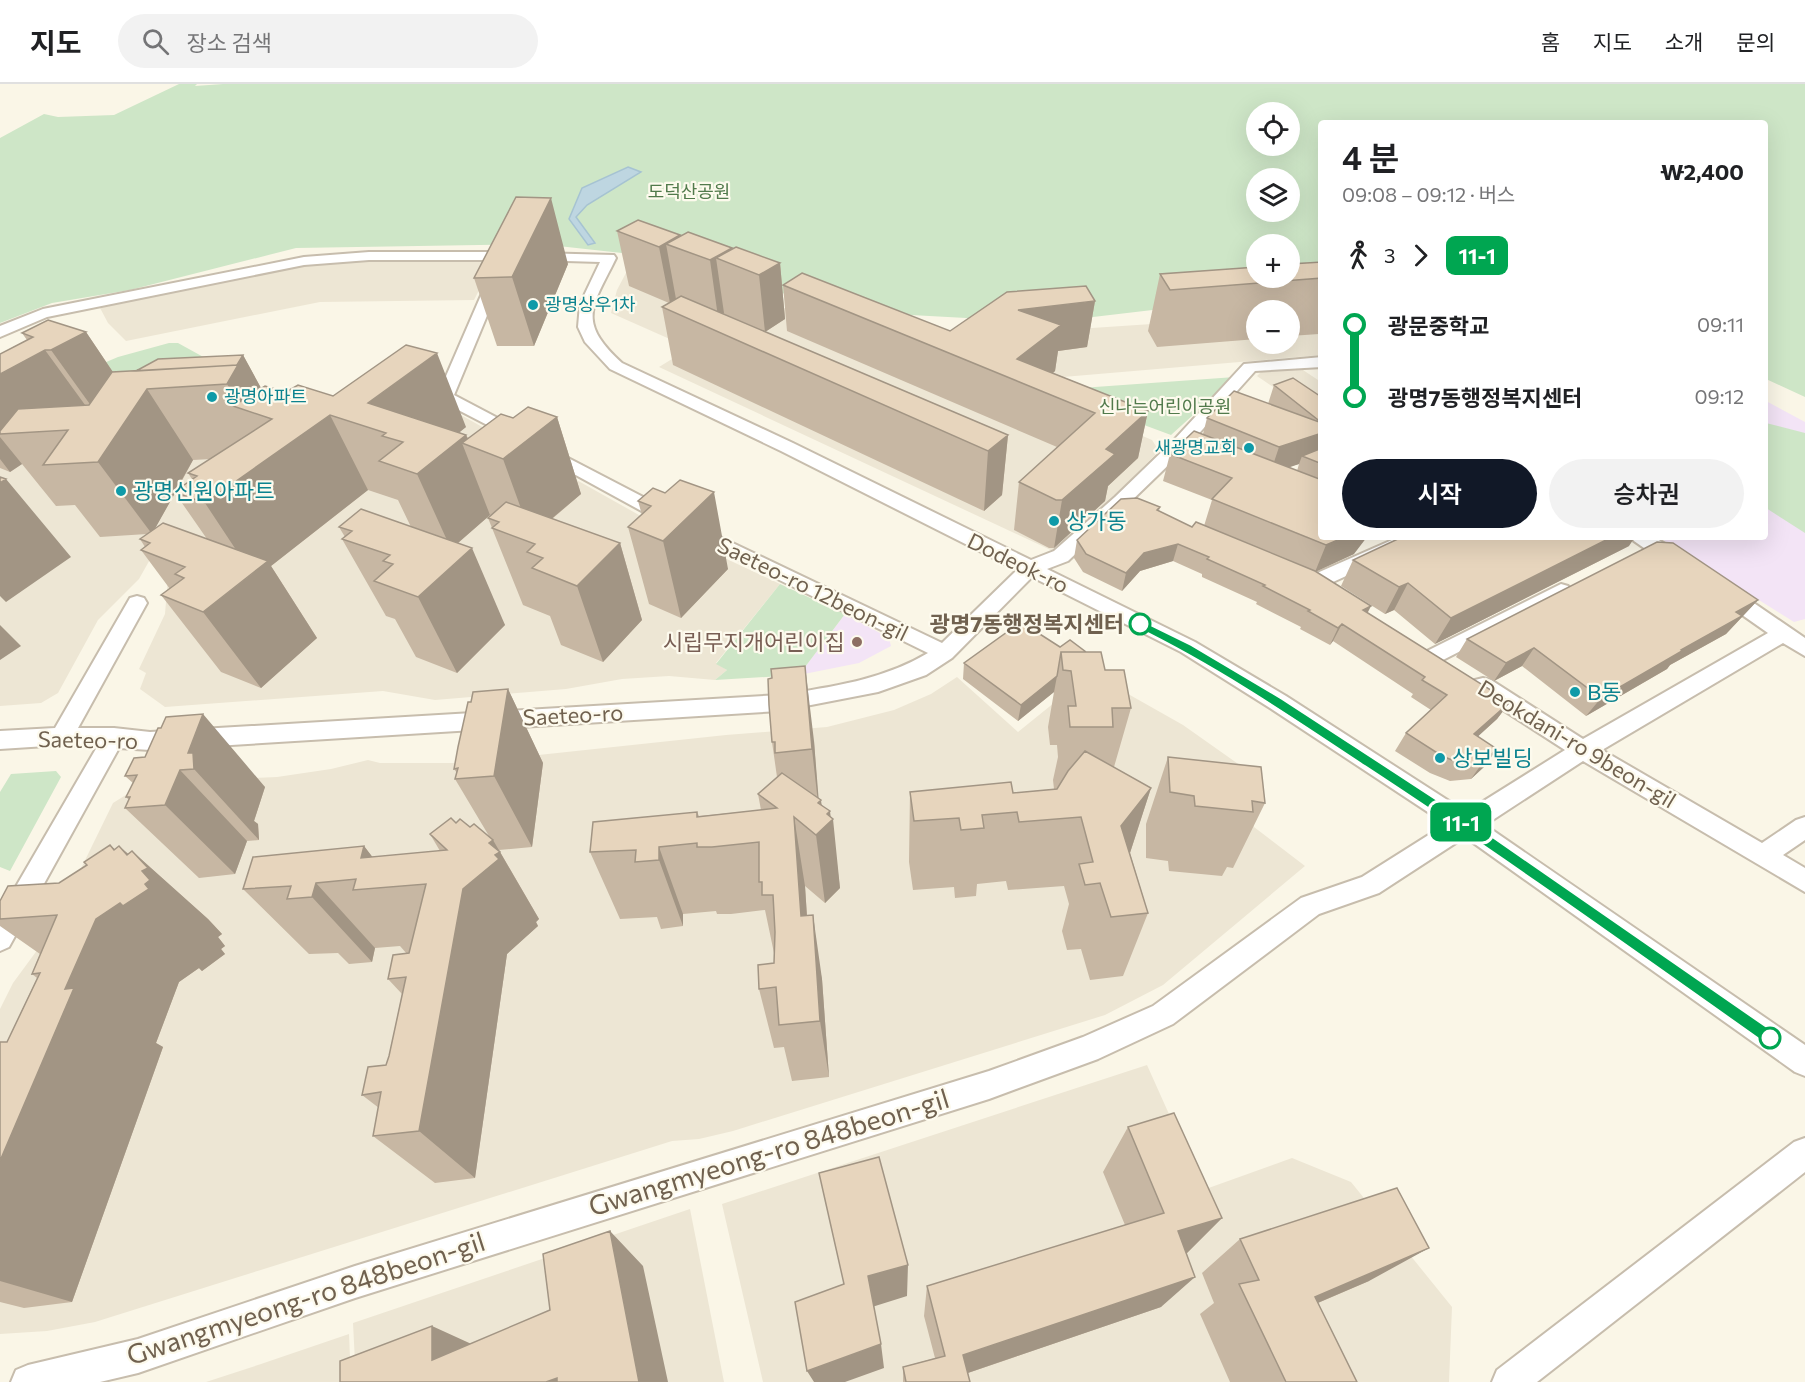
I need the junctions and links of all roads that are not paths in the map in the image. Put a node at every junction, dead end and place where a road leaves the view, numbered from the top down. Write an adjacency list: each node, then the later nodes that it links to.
1 (506, 256): 2 (street); 4 (street); 12 (street, Dodeok-ro)
2 (0, 332)
3 (1318, 362): 6 (street)
4 (445, 397): 5 (street); 23 (street, Saeteo-ro 12beon-gil)
5 (426, 398)
6 (1179, 445): 7 (street); 8 (street)
7 (1200, 453)
8 (1120, 501): 9 (street); 12 (street)
9 (1142, 510)
10 (1403, 540): 16 (street)
11 (1642, 545): 13 (street)
12 (1030, 568): 23 (street, Saeteo-ro); 29 (street, Dodeok-ro)
13 (1690, 570)
14 (1293, 573): 16 (street)
15 (1580, 581): 24 (street)
16 (1315, 582): 18 (street)
17 (1709, 582): 20 (street)
18 (1335, 594)
19 (137, 603): 25 (street)
20 (1785, 633): 22 (street); 28 (street, Gwangmyeong-ro 848beon-gil)
21 (1414, 644): 24 (street, Deokdani-ro 9beon-gil)
22 (1805, 648)
23 (945, 653): 26 (street, Saeteo-ro)
24 (1434, 656): 28 (street, Deokdani-ro 9beon-gil)
25 (62, 736): 26 (street, Saeteo-ro); 27 (street, Saeteo-ro)
26 (114, 737): 33 (street)
27 (0, 740)
28 (1583, 750): 29 (street, Gwangmyeong-ro 848beon-gil); 31 (street, Deokdani-ro 9beon-gil)
29 (1465, 824): 34 (street, Dodeok-ro); 36 (street, Gwangmyeong-ro 848beon-gil)
30 (1805, 827): 31 (street)
31 (1762, 856): 32 (street, Deokdani-ro 9beon-gil)
32 (1805, 881)
33 (0, 939)
34 (1805, 1062)
35 (1805, 1153): 37 (street)
36 (28, 1382)
37 (1509, 1382)

